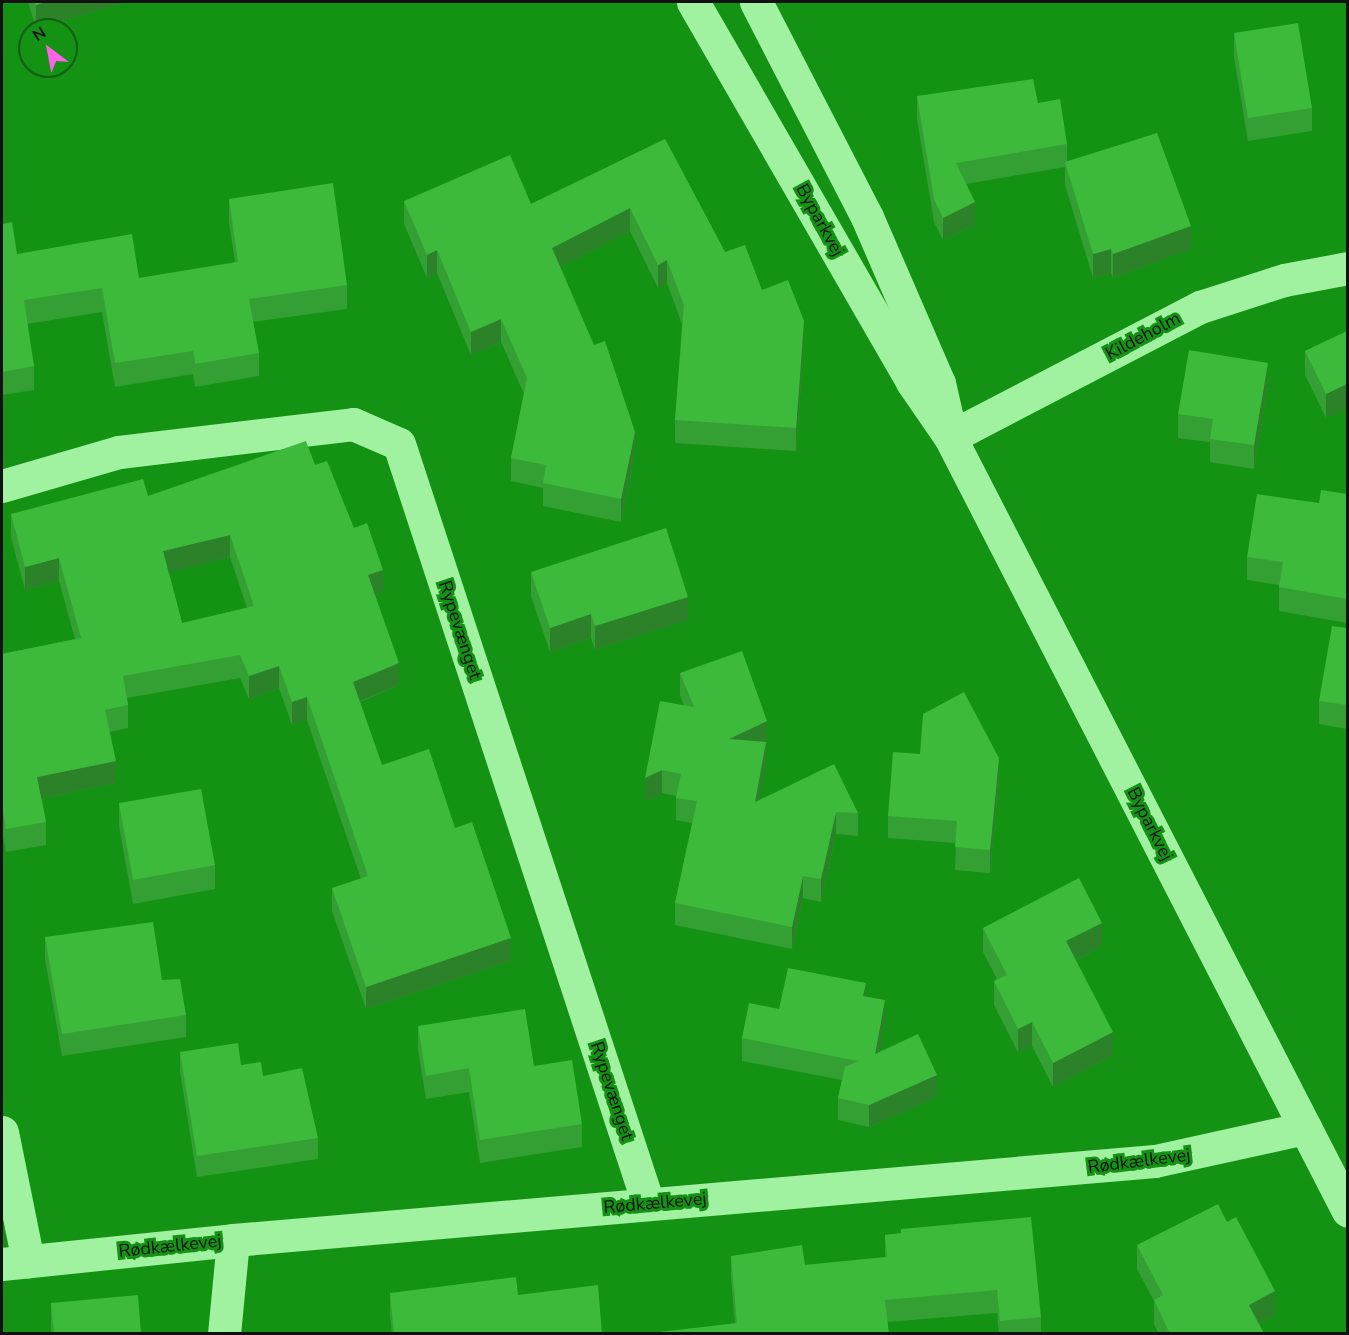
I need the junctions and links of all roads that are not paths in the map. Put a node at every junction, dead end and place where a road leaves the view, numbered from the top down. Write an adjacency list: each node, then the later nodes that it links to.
1 (693, 2): 4 (street, Byparkvej)
2 (756, 2): 4 (street, Byparkvej)
3 (1347, 268): 4 (street, Kildeholm)
4 (950, 437): 6 (street, Byparkvej)
5 (2, 486): 8 (street, Rypevænget)
6 (1305, 1128): 8 (street, Rødkælkevej); 9 (street, Byparkvej)
7 (2, 1132): 11 (street)
8 (648, 1203): 10 (street, Rødkælkevej)
9 (1347, 1211)
10 (232, 1240): 11 (street, Rødkælkevej); 12 (street)
11 (14, 1263)
12 (224, 1334)

